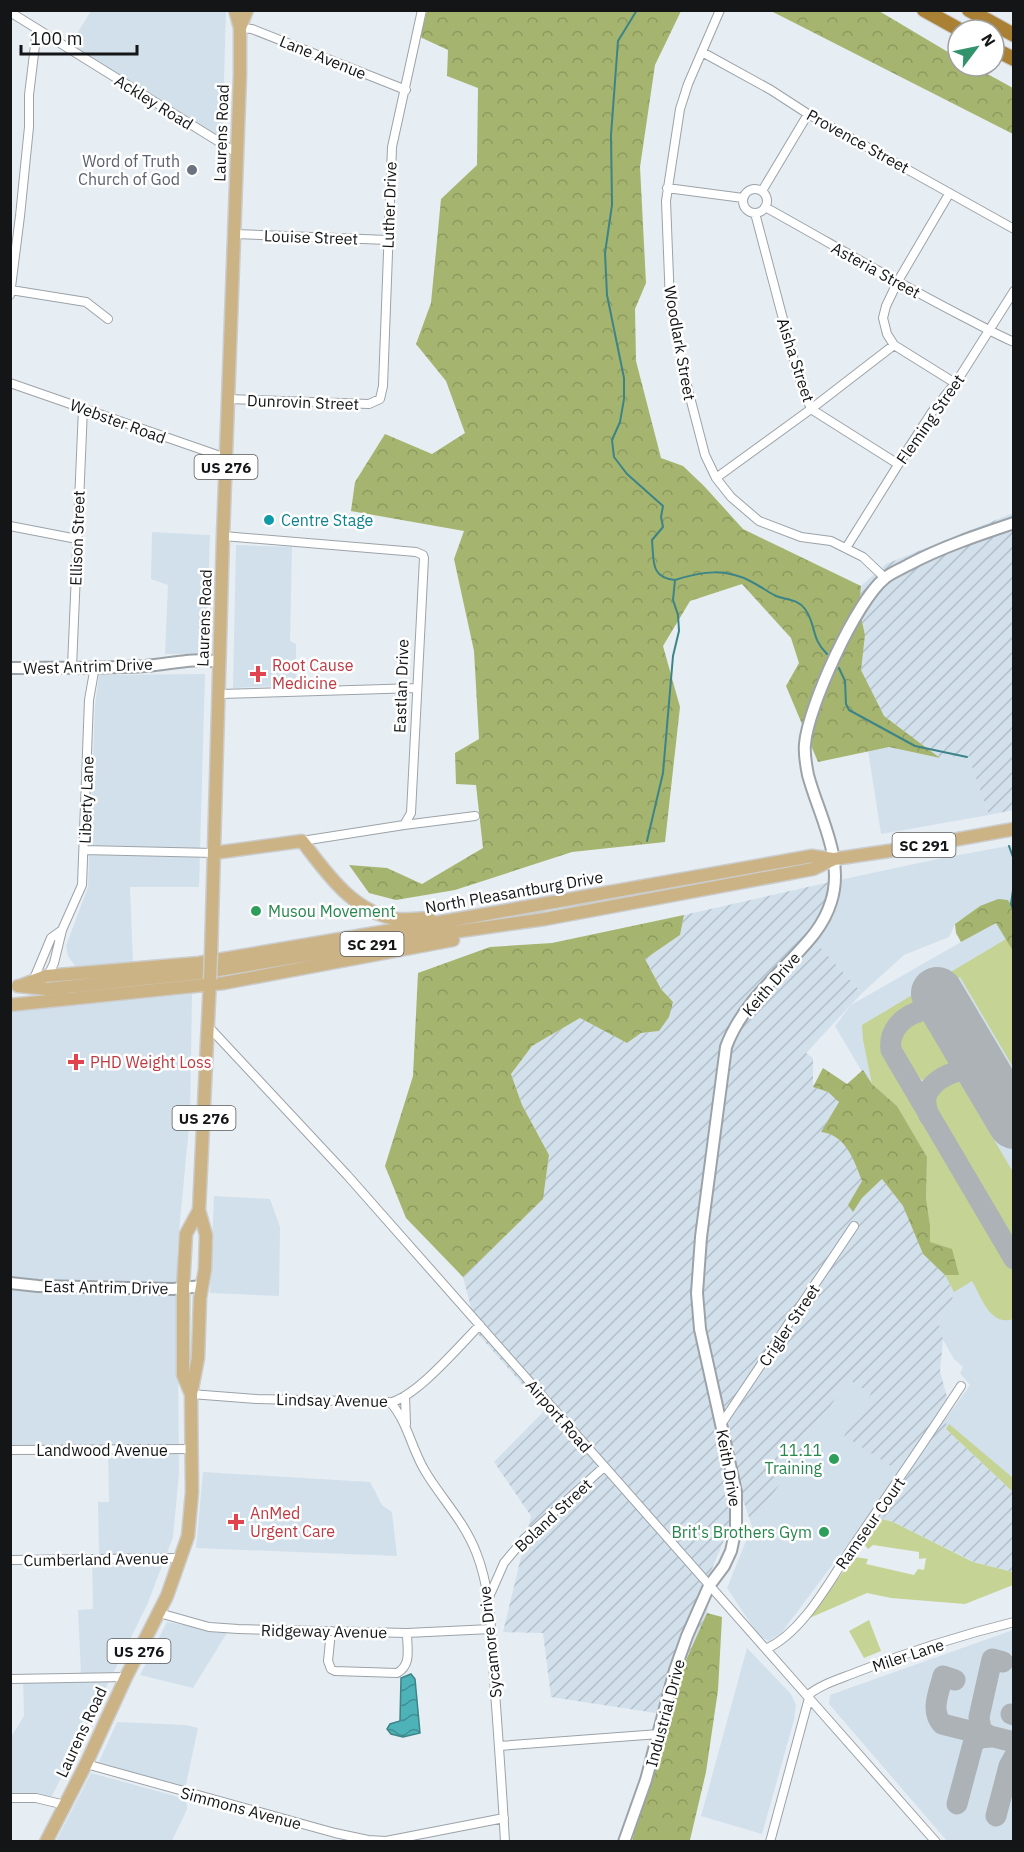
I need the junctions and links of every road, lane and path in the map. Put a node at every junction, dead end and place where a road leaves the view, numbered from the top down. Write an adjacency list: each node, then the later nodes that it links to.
1 (235, 10): 9 (main road, Laurens Road / US 276)
2 (247, 10): 9 (main road, Laurens Road / US 276)
3 (423, 10): 13 (street, Luther Drive)
4 (720, 10): 12 (street, Woodlark Street)
5 (924, 10): 8 (highway)
6 (969, 10): 11 (highway)
7 (10, 12): 10 (street, Ackley Road)
8 (946, 22)
9 (240, 28): 13 (street, Lane Avenue); 15 (main road, Laurens Road / US 276)
10 (37, 29): 15 (street, Ackley Road); 26 (street)
11 (1014, 35)
12 (702, 52): 14 (street, Provence Street); 16 (street, Woodlark Street)
13 (406, 90): 24 (street, Luther Drive)
14 (808, 114): 17 (street); 18 (street, Provence Street)
15 (237, 153): 23 (main road, Laurens Road / US 276)
16 (667, 188): 19 (street); 41 (street, Woodlark Street)
17 (762, 191): 19 (street); 20 (street)
18 (949, 194): 22 (street, Provence Street); 25 (street)
19 (743, 198): 21 (street)
20 (765, 207): 21 (street); 25 (street, Asteria Street)
21 (755, 213): 38 (street, Aisha Street)
22 (1014, 230)
23 (234, 234): 24 (street, Louise Street); 35 (main road, Laurens Road / US 276)
24 (388, 240): 36 (street, Luther Drive)
25 (898, 281): 30 (street, Asteria Street); 32 (street)
26 (11, 290): 28 (street); 29 (street)
27 (1014, 291): 30 (street, Fleming Street)
28 (10, 295)
29 (108, 319)
30 (988, 331): 31 (street, Asteria Street); 34 (street, Fleming Street)
31 (1014, 342)
32 (894, 345): 34 (street); 38 (street)
33 (10, 383): 37 (street, Webster Road)
34 (955, 383): 40 (street, Fleming Street)
35 (228, 399): 36 (street, Dunrovin Street); 39 (main road, Laurens Road / US 276)
36 (378, 400)
37 (83, 408): 39 (street, Webster Road); 45 (street, Ellison Street)
38 (811, 409): 40 (street, Aisha Street); 41 (street)
39 (226, 458): 44 (main road, Laurens Road / US 276)
40 (898, 464): 46 (street, Fleming Street)
41 (716, 478): 46 (street, Woodlark Street)
42 (1014, 523): 47 (street, Keith Drive)
43 (10, 526): 45 (street)
44 (223, 536): 48 (main road, Laurens Road / US 276); 52 (street, Eastlan Drive)
45 (77, 539): 50 (street, Ellison Street)
46 (846, 548): 47 (street, Woodlark Street)
47 (885, 578): 60 (street, Keith Drive)
48 (219, 662): 49 (street, West Antrim Drive); 53 (main road, Laurens Road / US 276)
49 (95, 666): 50 (street, West Antrim Drive); 58 (street, Liberty Lane)
50 (72, 667): 51 (street, West Antrim Drive)
51 (10, 668)
52 (417, 688): 53 (street); 55 (street, Eastlan Drive)
53 (219, 694): 59 (main road, Laurens Road / US 276)
54 (475, 816): 55 (street)
55 (404, 825): 57 (street)
56 (1014, 829): 60 (main road, North Pleasantburg Drive / SC 291)
57 (302, 841): 59 (main road); 61 (main road)
58 (84, 850): 59 (street); 62 (street, Liberty Lane)
59 (214, 853): 63 (main road, Laurens Road / US 276, bridge)
60 (834, 859): 61 (main road, North Pleasantburg Drive / SC 291); 63 (main road, North Pleasantburg Drive / SC 291); 80 (street, Keith Drive)
61 (476, 916): 63 (main road, North Pleasantburg Drive / SC 291)
62 (62, 930): 64 (street, Liberty Lane); 65 (street, Liberty Lane)
63 (205, 975): 64 (main road, SC 291); 67 (main road, SC 291); 68 (main road); 69 (main road, Laurens Road / US 276)
64 (46, 976): 65 (main road, SC 291); 67 (street, Liberty Lane)
65 (33, 981): 66 (main road, SC 291)
66 (14, 987): 67 (main road, SC 291)
67 (47, 989)
68 (10, 1005)
69 (207, 1025): 70 (main road, Laurens Road / US 276); 75 (street, Airport Road)
70 (199, 1210): 73 (main road, Laurens Road / US 276); 74 (main road, Laurens Road / US 276)
71 (854, 1226): 80 (street, Crigler Street)
72 (10, 1283): 74 (street, East Antrim Drive)
73 (202, 1286): 74 (street, East Antrim Drive); 77 (main road, Laurens Road / US 276)
74 (183, 1288): 77 (main road, Laurens Road / US 276)
75 (480, 1325): 78 (street, Lindsay Avenue); 84 (street, Airport Road)
76 (961, 1386): 94 (street, Ramseur Court)
77 (191, 1394): 79 (street, Lindsay Avenue); 82 (main road, Laurens Road / US 276)
78 (405, 1396): 79 (street, Lindsay Avenue); 81 (street, Sycamore Drive)
79 (390, 1402): 81 (street, Sycamore Drive)
80 (722, 1424): 87 (street, Keith Drive)
81 (406, 1426): 88 (street, Sycamore Drive)
82 (193, 1449): 83 (street, Landwood Avenue); 85 (main road, Laurens Road / US 276)
83 (10, 1450)
84 (604, 1467): 87 (street, Airport Road); 88 (street, Boland Street)
85 (182, 1558): 86 (street, Cumberland Avenue); 89 (main road, Laurens Road / US 276)
86 (10, 1560)
87 (710, 1586): 94 (street, Airport Road); 98 (street, Industrial Drive)
88 (489, 1597): 91 (street, Sycamore Drive)
89 (159, 1613): 92 (street, Ridgeway Avenue); 95 (main road, Laurens Road / US 276)
90 (1014, 1622): 97 (street, Miler Lane)
91 (491, 1629): 93 (street, Ridgeway Avenue); 99 (street, Sycamore Drive)
92 (331, 1631): 93 (street, Ridgeway Avenue); 93 (street)
93 (407, 1633)
94 (766, 1649): 97 (street, Airport Road)
95 (126, 1677): 96 (street); 100 (main road, Laurens Road / US 276)
96 (10, 1679)
97 (808, 1697): 107 (street); 108 (street, Airport Road)
98 (659, 1734): 99 (street); 106 (street, Industrial Drive)
99 (499, 1746): 103 (street, Sycamore Drive)
100 (86, 1764): 102 (main road, Laurens Road / US 276); 103 (street, Simmons Avenue)
101 (10, 1798): 102 (street)
102 (65, 1805): 104 (main road, Laurens Road / US 276)
103 (504, 1818): 105 (street, Sycamore Drive)
104 (46, 1842)
105 (505, 1842)
106 (624, 1842)
107 (770, 1842)
108 (936, 1842)

